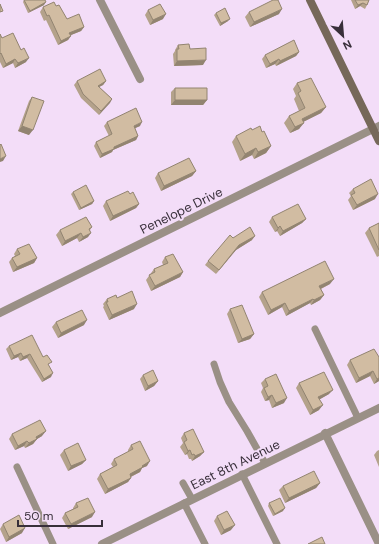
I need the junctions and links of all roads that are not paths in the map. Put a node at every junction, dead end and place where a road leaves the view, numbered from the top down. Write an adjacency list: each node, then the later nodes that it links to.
1 (100, 0): 3 (street)
2 (310, 0): 4 (street)
3 (140, 79)
4 (376, 127): 5 (street); 6 (street, Penelope Drive)
5 (379, 141)
6 (0, 313)
7 (314, 329): 10 (lane)
8 (214, 364): 12 (lane)
9 (379, 408): 10 (street, East 8th Avenue)
10 (358, 418): 11 (street, East 8th Avenue)
11 (325, 433): 12 (street, East 8th Avenue); 21 (street)
12 (265, 463): 14 (street, East 8th Avenue)
13 (17, 467): 17 (lane)
14 (242, 474): 16 (street, East 8th Avenue); 20 (lane)
15 (183, 483): 16 (lane)
16 (188, 501): 18 (street, East 8th Avenue); 19 (lane)
17 (53, 544)
18 (102, 544)
19 (205, 544)
20 (276, 544)
21 (379, 544)

